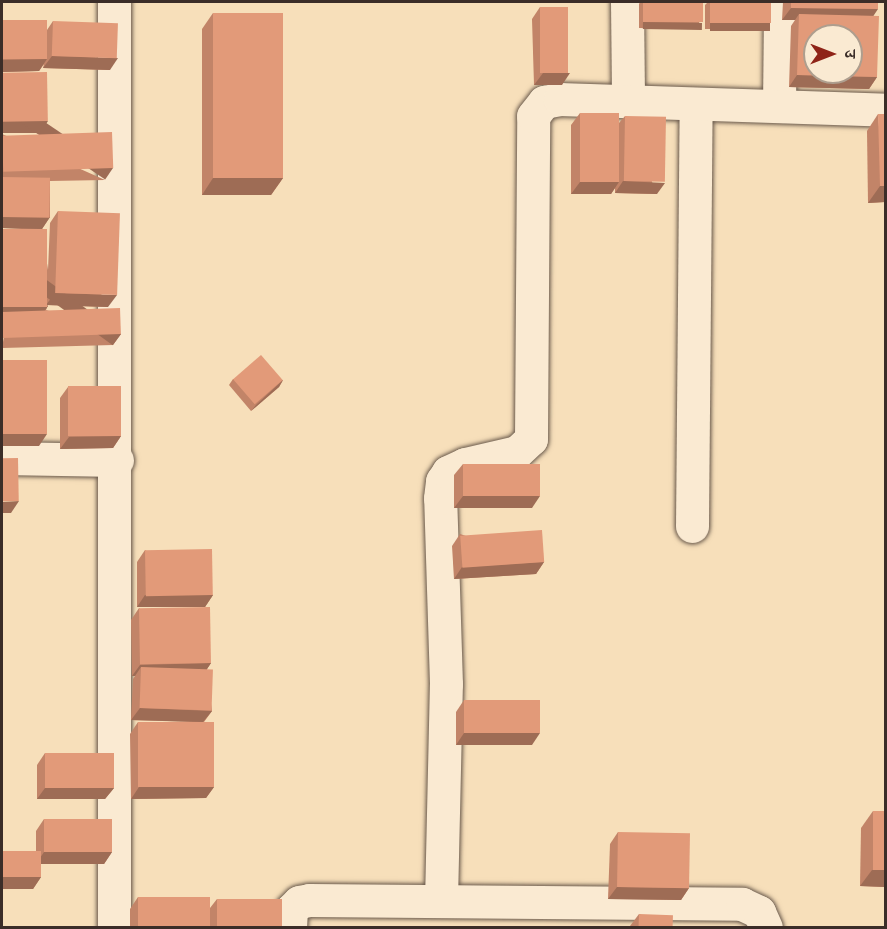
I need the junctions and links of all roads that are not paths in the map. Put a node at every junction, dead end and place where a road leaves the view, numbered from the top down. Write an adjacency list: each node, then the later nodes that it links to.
1 (114, 2): 9 (street)
2 (627, 2): 4 (street)
3 (780, 2): 6 (street)
4 (628, 101): 5 (street); 11 (street)
5 (696, 104): 6 (street); 10 (street)
6 (779, 106): 7 (street)
7 (885, 110)
8 (2, 458): 9 (street)
9 (117, 460): 12 (street)
10 (692, 526)
11 (441, 901): 13 (street); 14 (street)
12 (114, 927)
13 (290, 927)
14 (766, 927)

